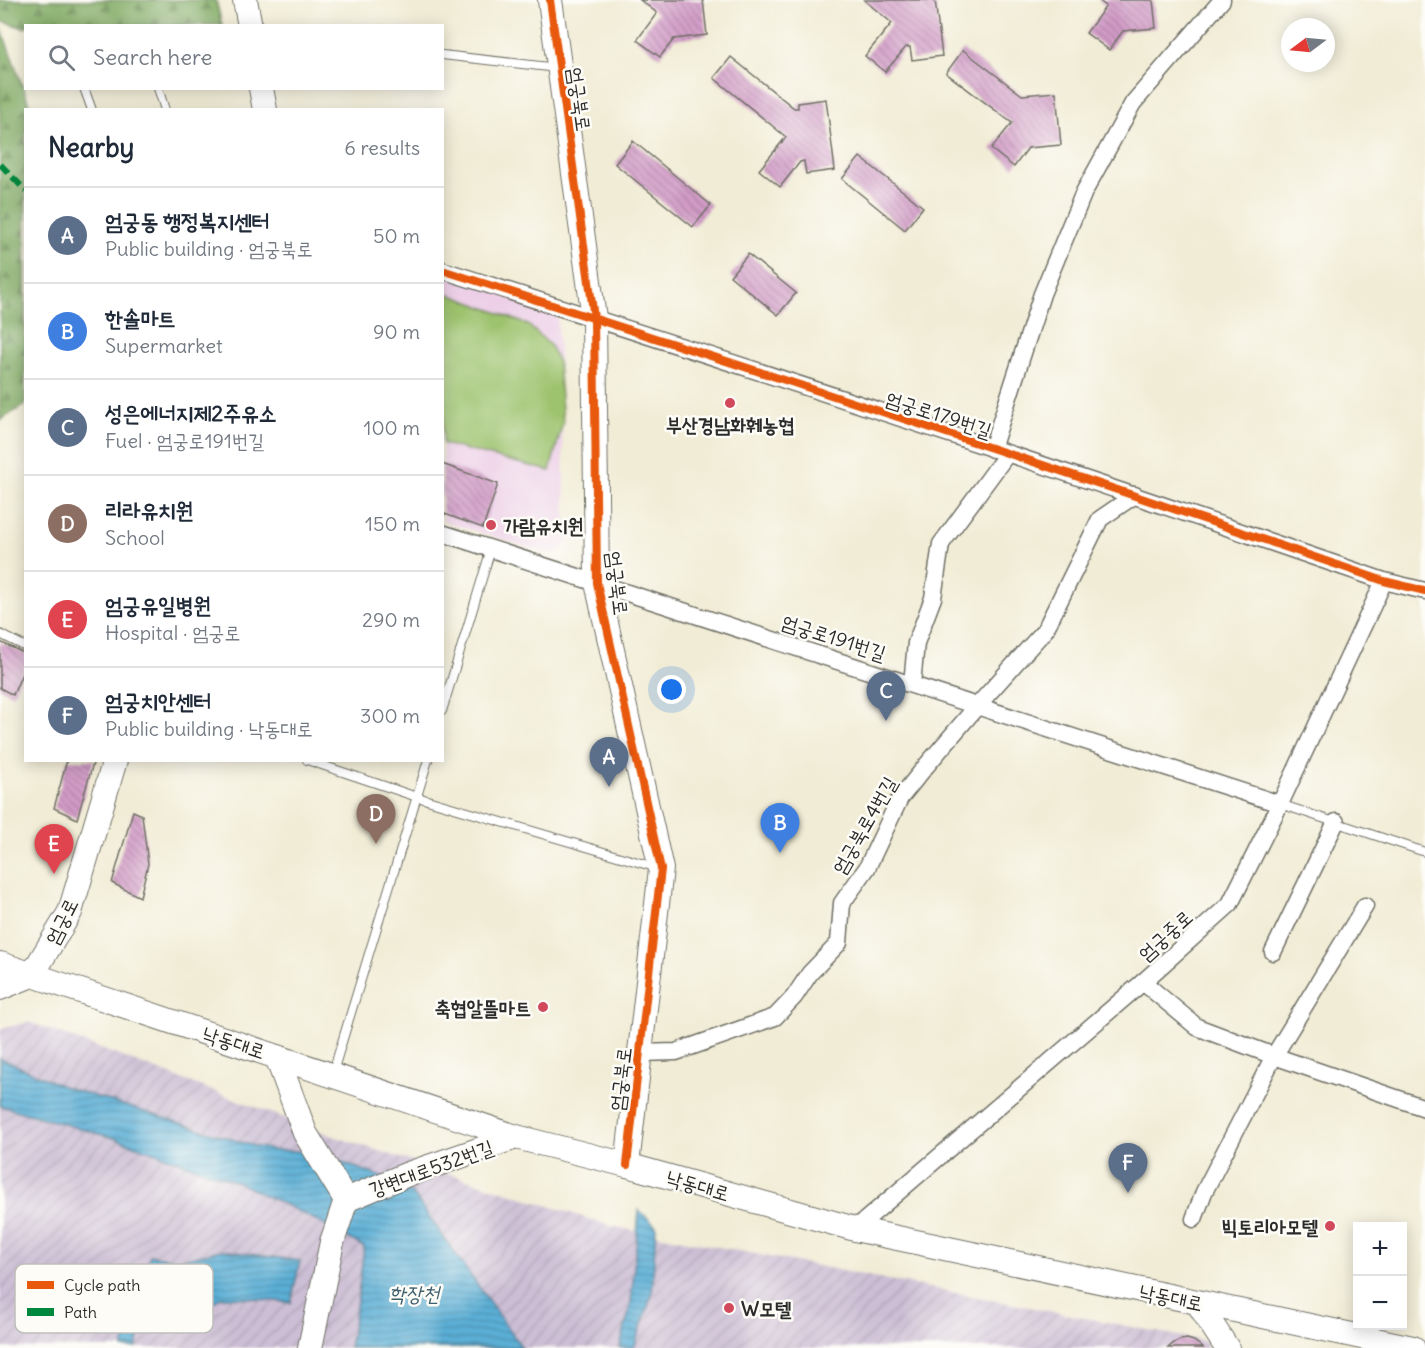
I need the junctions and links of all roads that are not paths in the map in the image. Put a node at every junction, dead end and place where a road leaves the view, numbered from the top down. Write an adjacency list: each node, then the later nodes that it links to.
1 (245, 0): 4 (street)
2 (550, 0): 6 (street, 엄궁북로)
3 (1222, 0): 15 (street)
4 (250, 24)
5 (444, 55): 6 (lane)
6 (559, 68): 14 (street, 엄궁북로)
7 (85, 90): 10 (lane)
8 (159, 90): 11 (lane)
9 (261, 90): 12 (street)
10 (91, 108)
11 (164, 108)
12 (265, 108)
13 (444, 271): 14 (street, 엄궁로179번길)
14 (594, 318): 15 (street, 엄궁로179번길); 20 (street, 엄궁북로)
15 (1000, 451): 16 (street, 엄궁로179번길); 24 (street)
16 (1135, 495): 19 (street, 엄궁로179번길); 26 (street, 엄궁북로4번길)
17 (444, 534): 18 (street, 엄궁로191번길)
18 (491, 549): 20 (street, 엄궁로191번길); 25 (lane)
19 (1384, 581): 21 (street, 엄궁로179번길); 31 (street, 엄궁중로)
20 (597, 582): 24 (street, 엄궁로191번길); 34 (street, 엄궁북로)
21 (1425, 591)
22 (0, 634): 23 (lane)
23 (24, 646)
24 (912, 684): 26 (street, 엄궁로191번길)
25 (444, 704)
26 (978, 705): 31 (street, 엄궁로191번길); 41 (street, 엄궁북로4번길)
27 (114, 762): 38 (street, 엄궁로)
28 (313, 762): 30 (lane)
29 (427, 762): 30 (lane)
30 (417, 797): 34 (lane); 44 (lane)
31 (1280, 804): 32 (lane); 39 (street, 엄궁중로)
32 (1336, 822): 33 (lane); 36 (street)
33 (1425, 852)
34 (661, 869): 41 (street, 엄궁북로)
35 (1365, 906): 42 (street)
36 (1273, 952)
37 (0, 964): 38 (street, 낙동대로)
38 (32, 975): 40 (street); 43 (street, 낙동대로)
39 (1143, 982): 42 (street); 50 (street, 엄궁중로)
40 (0, 988)
41 (640, 1053): 47 (street, 엄궁북로)
42 (1274, 1056): 45 (street); 49 (street)
43 (277, 1057): 44 (street, 낙동대로); 48 (street, 강변대로532번길)
44 (332, 1075): 46 (street, 낙동대로)
45 (1425, 1108)
46 (516, 1137): 47 (street, 낙동대로); 48 (street, 강변대로532번길)
47 (627, 1165): 50 (street, 낙동대로)
48 (346, 1200): 53 (street, 강변대로532번길)
49 (1194, 1219)
50 (855, 1229): 51 (street, 낙동대로)
51 (1198, 1303): 52 (street, 낙동대로); 54 (street)
52 (1313, 1338): 55 (street, 낙동대로)
53 (310, 1348)
54 (1227, 1348)
55 (1413, 1348)

